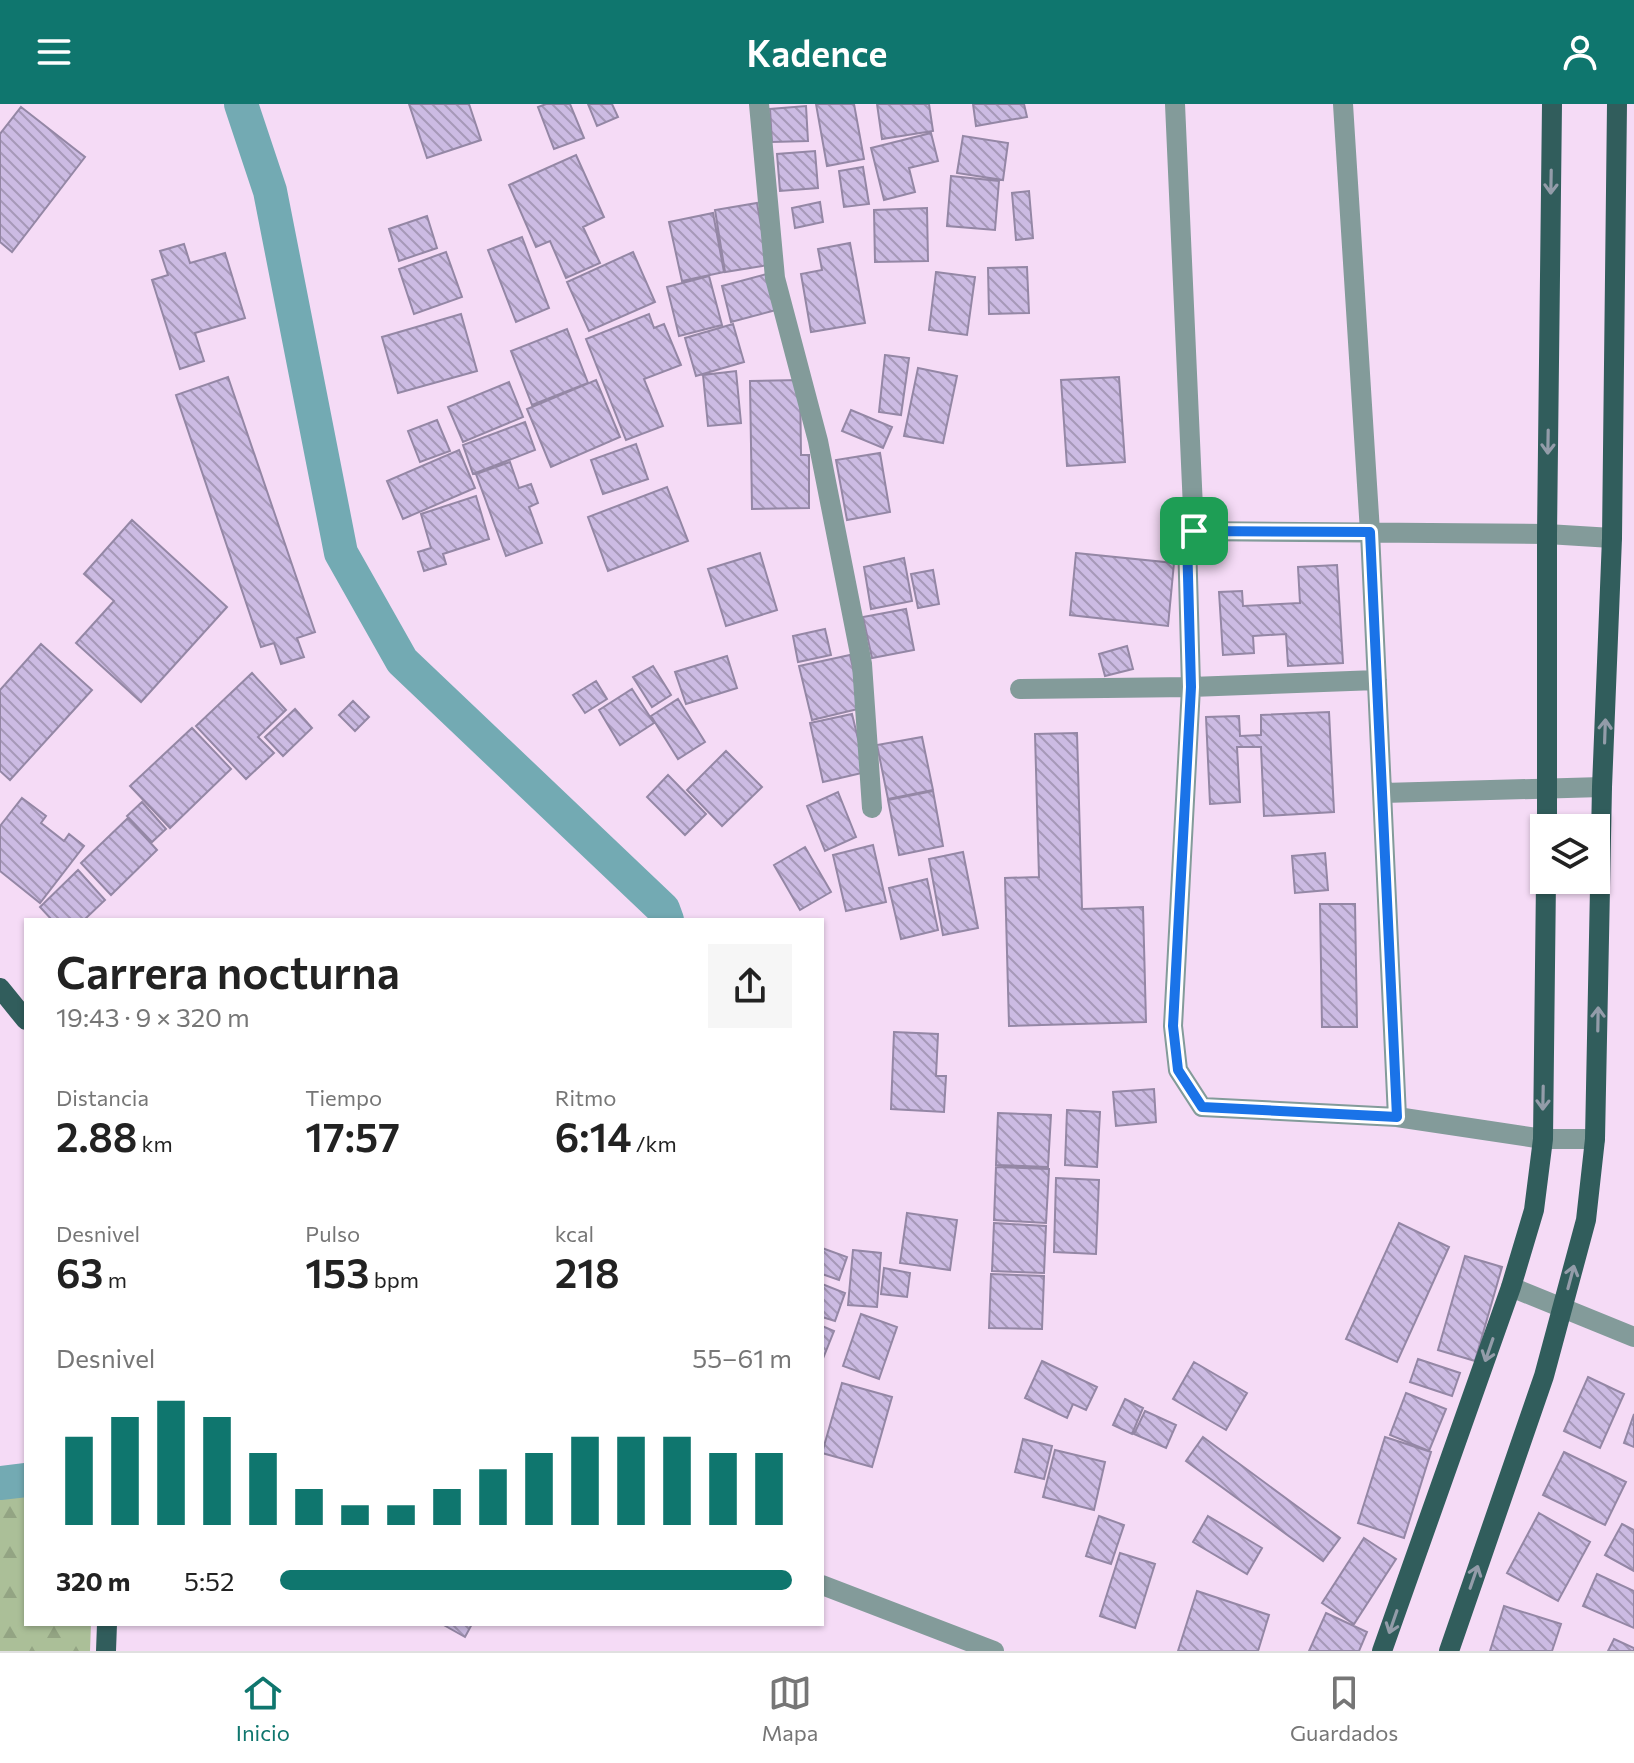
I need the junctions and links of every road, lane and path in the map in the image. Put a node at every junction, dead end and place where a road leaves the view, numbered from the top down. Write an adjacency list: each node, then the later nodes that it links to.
1 (759, 104): 16 (street)
2 (1175, 104): 6 (street)
3 (1343, 104): 7 (street)
4 (1552, 104): 8 (main road, one-way to 8)
5 (1617, 104): 9 (main road)
6 (1194, 531): 7 (street); 11 (street)
7 (1370, 532): 8 (street); 10 (street)
8 (1547, 534): 9 (street); 14 (main road)
9 (1612, 538): 13 (main road, one-way to 9)
10 (1377, 680): 11 (street); 15 (street)
11 (1191, 687): 12 (street); 21 (street)
12 (1020, 689)
13 (1602, 787): 14 (street); 23 (main road, one-way to 13)
14 (1548, 790): 15 (street); 17 (main road)
15 (1383, 793): 21 (street)
16 (872, 808)
17 (1547, 814)
18 (1546, 894): 22 (main road, one-way to 22)
19 (0, 988): 20 (main road)
20 (24, 1018)
21 (1397, 1117): 22 (street)
22 (1543, 1139): 23 (street); 24 (main road)
23 (1595, 1139): 25 (main road, one-way to 23)
24 (1511, 1287): 25 (street); 31 (main road, one-way to 31)
25 (1563, 1309): 26 (street); 32 (main road, one-way to 25)
26 (1634, 1337)
27 (824, 1586): 30 (street)
28 (107, 1626): 29 (main road)
29 (106, 1651)
30 (994, 1651)
31 (1382, 1651)
32 (1449, 1651)

